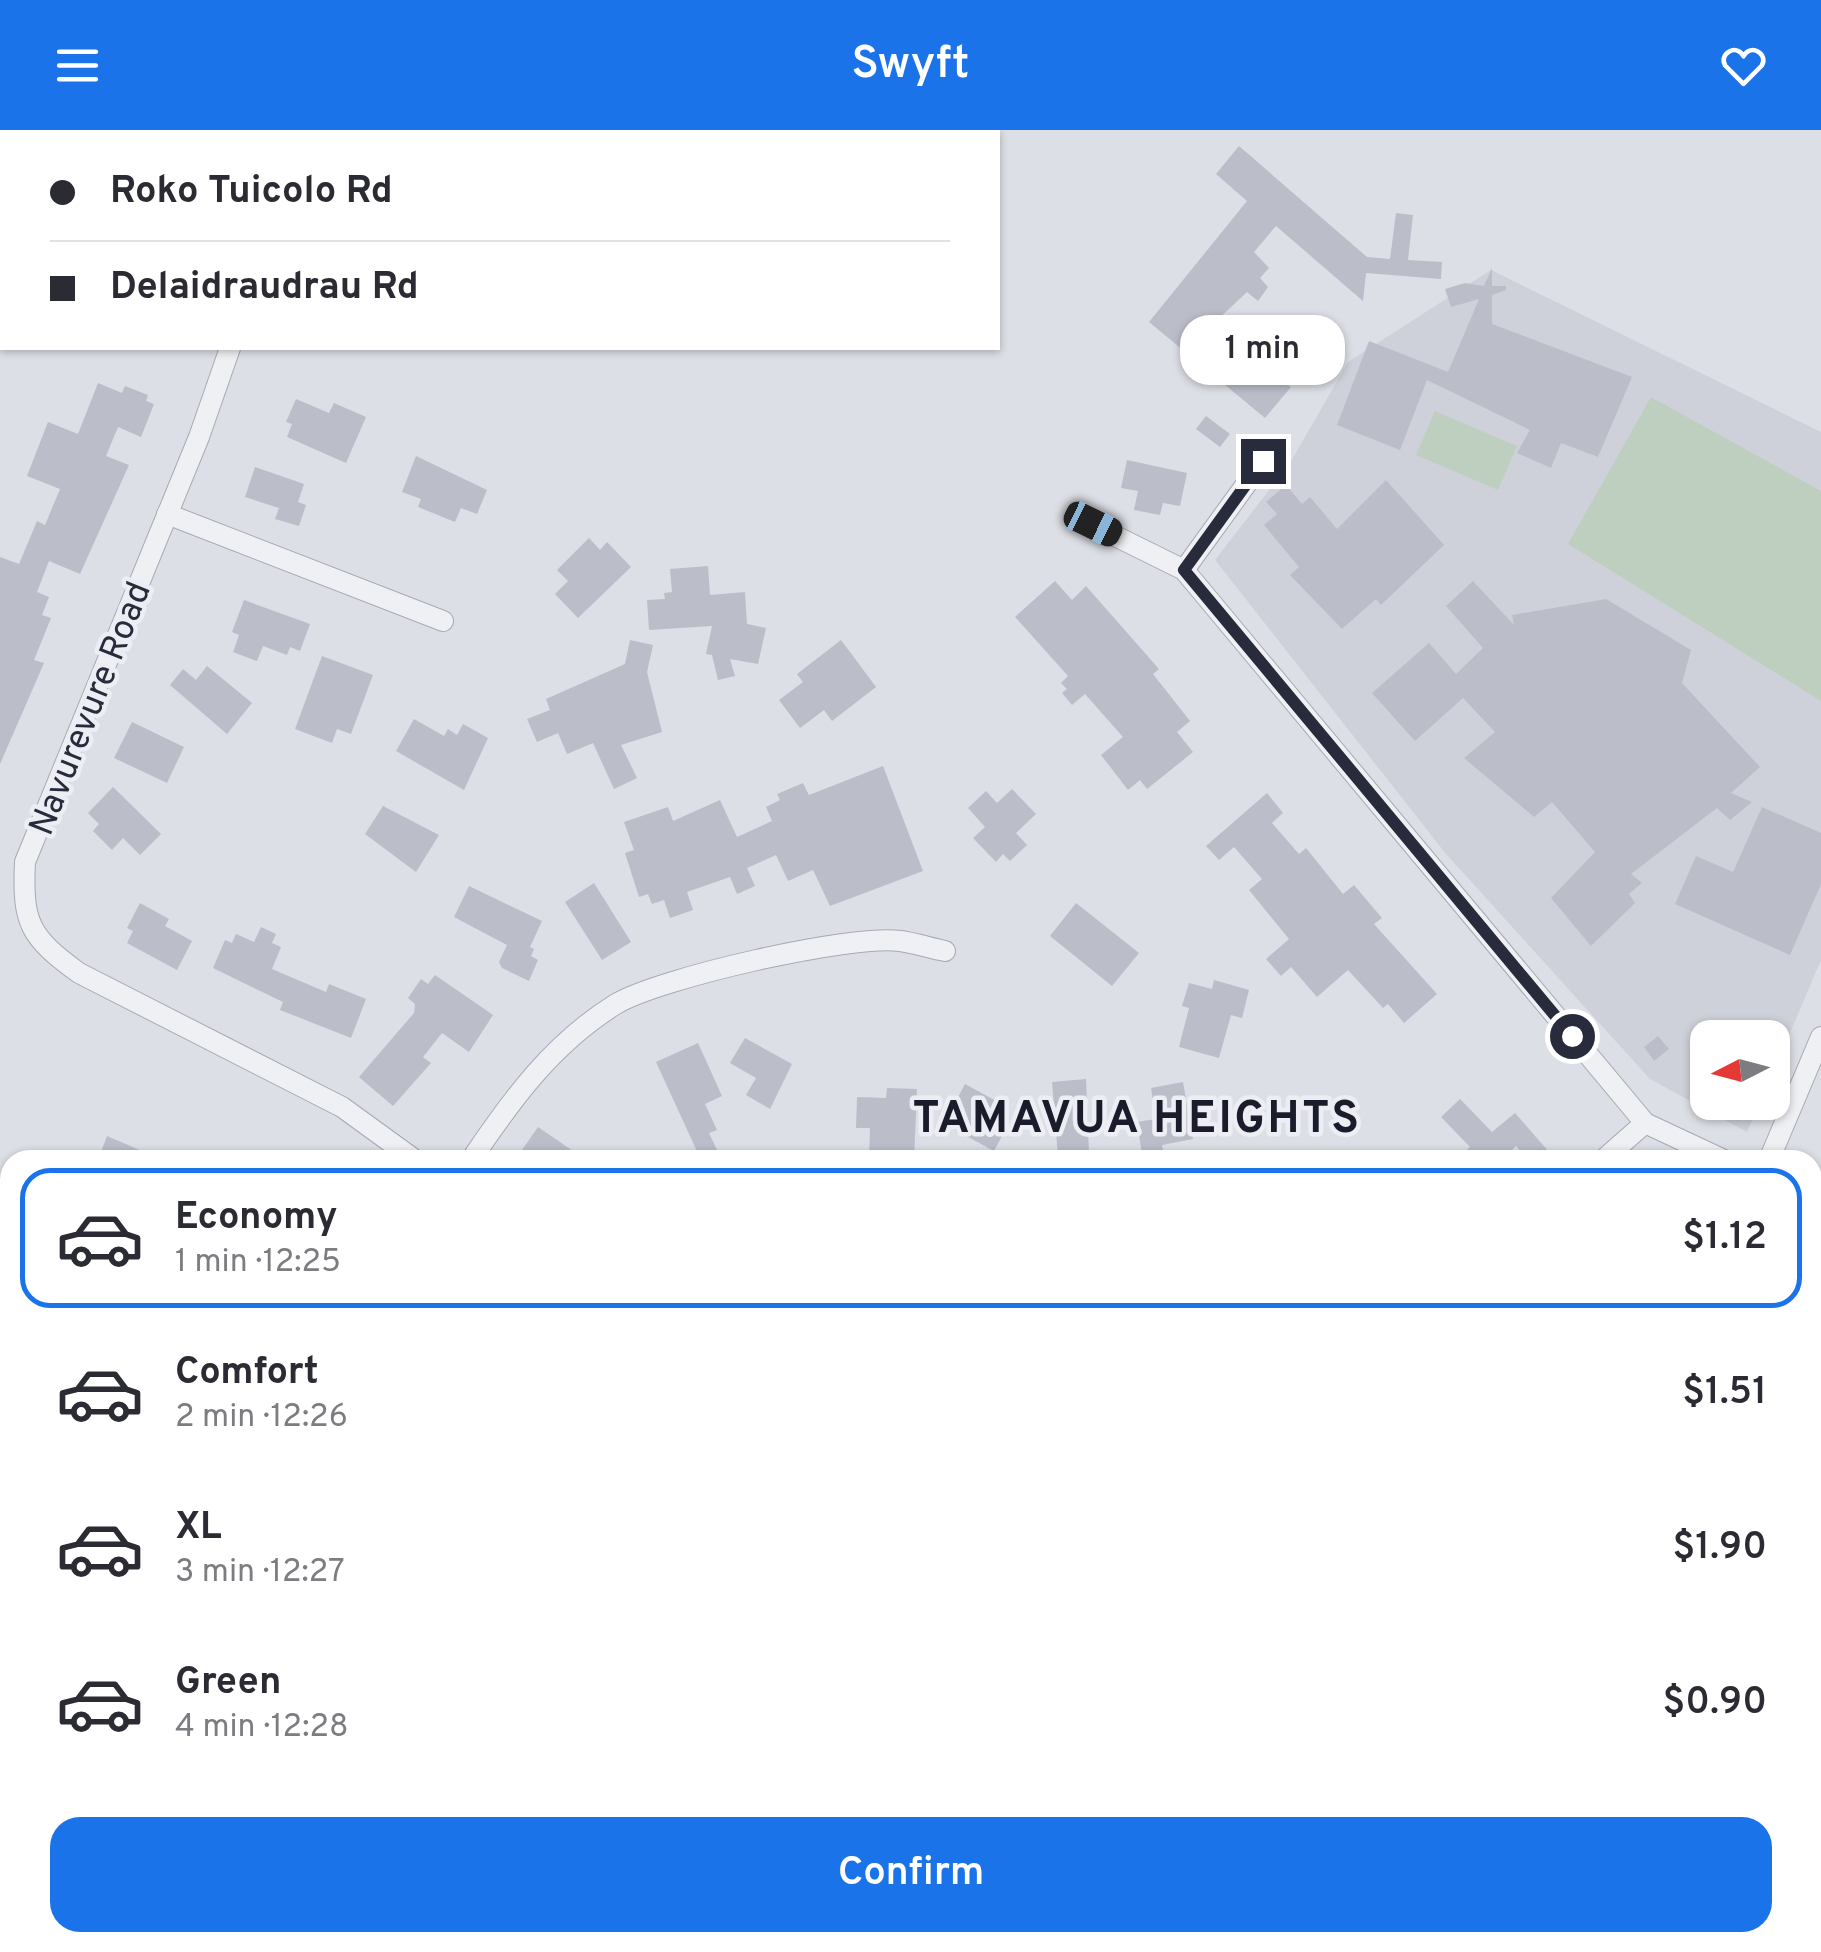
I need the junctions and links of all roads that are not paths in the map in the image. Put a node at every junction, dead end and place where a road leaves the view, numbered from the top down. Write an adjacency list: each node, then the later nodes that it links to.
1 (229, 350): 3 (street, Navurevure Road)
2 (1263, 461): 5 (street)
3 (167, 514): 6 (street); 10 (street, Navurevure Road)
4 (1093, 524): 5 (street)
5 (1184, 570): 9 (street)
6 (443, 621)
7 (945, 952): 11 (street)
8 (1821, 1036): 14 (street)
9 (1646, 1123): 12 (street); 13 (street)
10 (402, 1150)
11 (478, 1150)
12 (1614, 1150)
13 (1703, 1150)
14 (1773, 1150)

